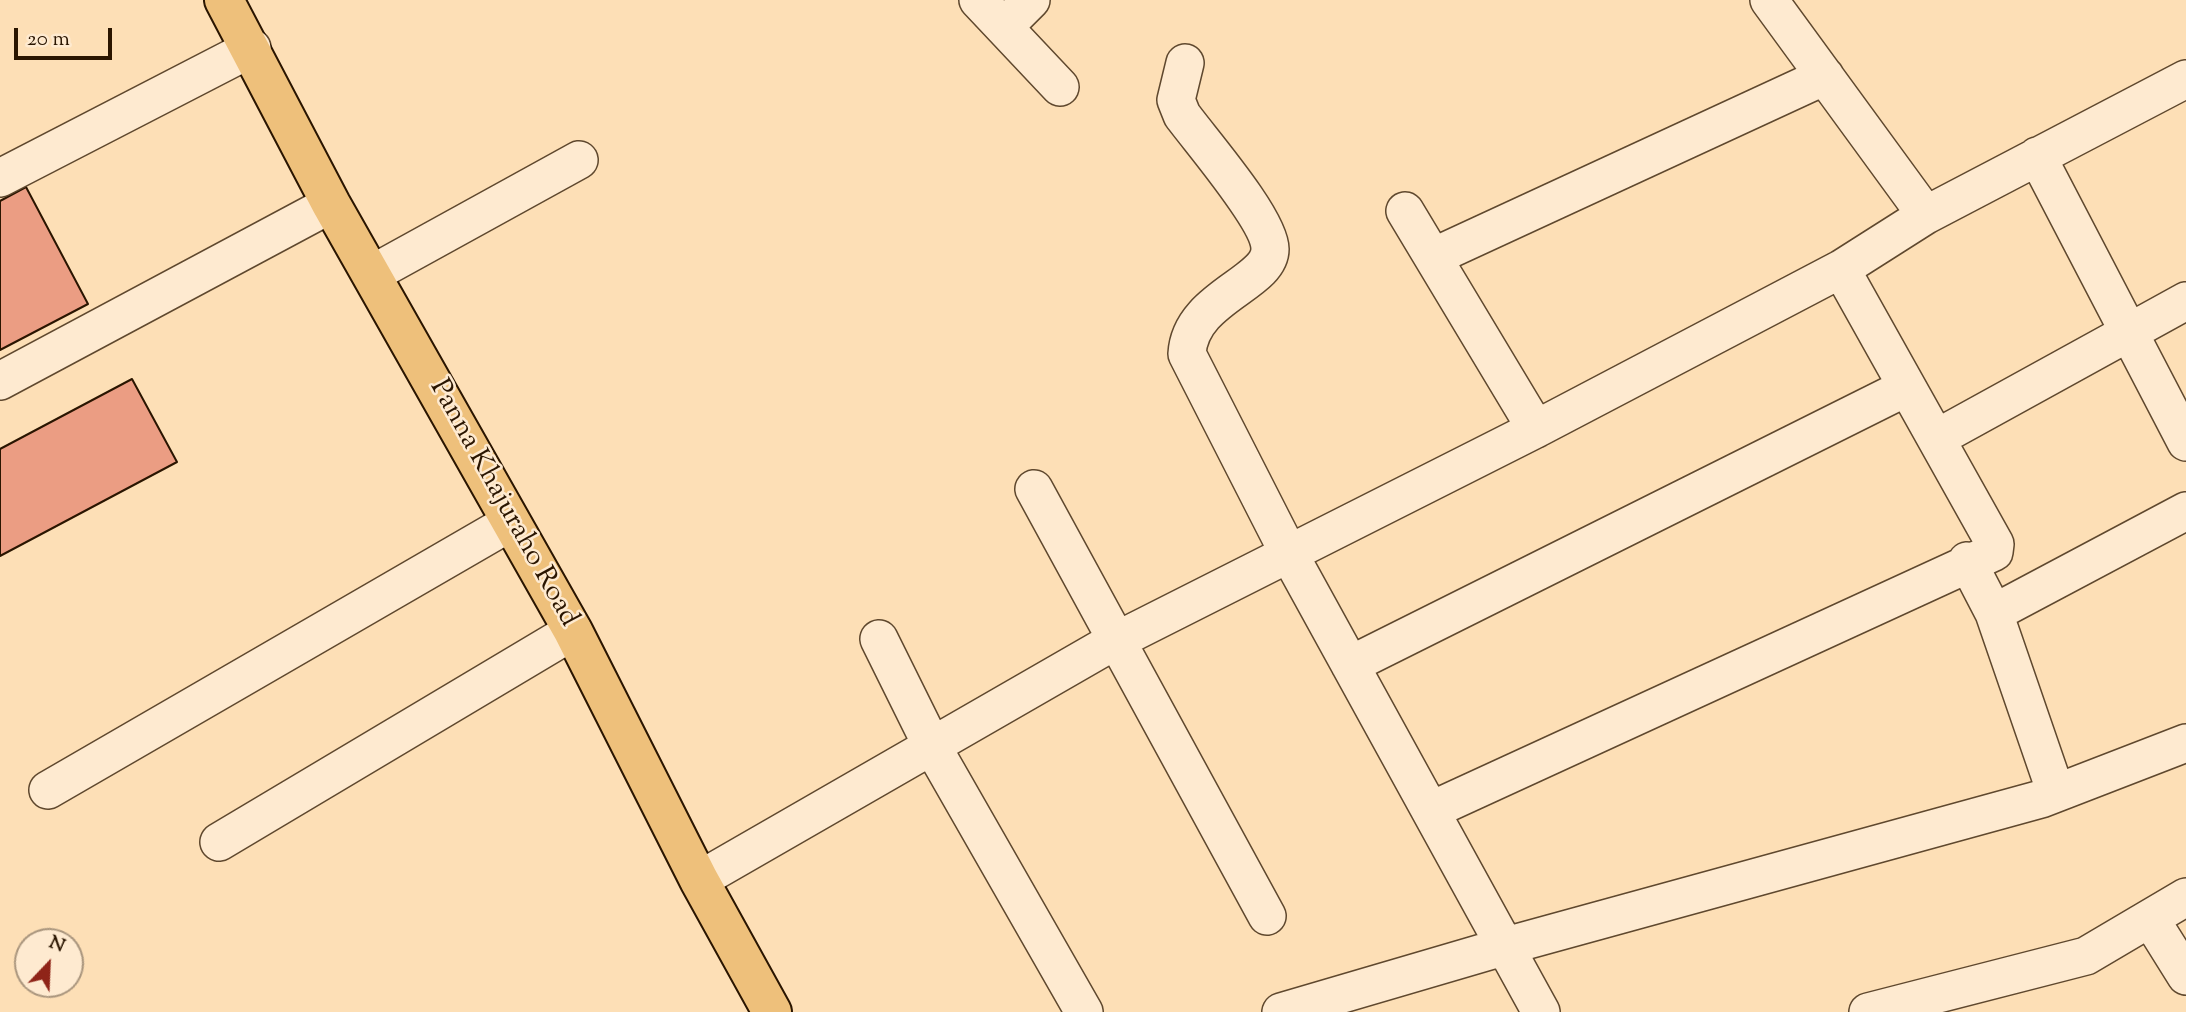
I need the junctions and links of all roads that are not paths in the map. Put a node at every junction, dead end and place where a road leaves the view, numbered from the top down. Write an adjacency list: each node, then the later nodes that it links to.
1 (225, 0): 6 (main road, Panna Khajuraho Road)
2 (978, 0): 5 (street)
3 (1031, 0): 5 (street)
4 (1769, 0): 8 (street)
5 (1004, 26): 10 (street)
6 (252, 48): 13 (street); 14 (main road, Panna Khajuraho Road)
7 (1185, 63): 30 (street)
8 (1825, 76): 16 (street); 17 (street)
9 (2186, 79): 11 (street)
10 (1060, 87)
11 (2037, 156): 16 (street); 21 (street)
12 (579, 160): 19 (street)
13 (0, 178)
14 (331, 204): 19 (main road, Panna Khajuraho Road); 22 (street)
15 (1405, 211): 17 (street)
16 (1926, 215): 18 (street)
17 (1433, 257): 24 (street)
18 (1841, 269): 23 (street); 24 (street)
19 (372, 274): 29 (main road, Panna Khajuraho Road)
20 (2186, 301): 21 (street)
21 (2130, 331): 25 (street); 26 (street)
22 (0, 381)
23 (1908, 387): 25 (street); 36 (street)
24 (1536, 429): 30 (street)
25 (1937, 438): 31 (street)
26 (2186, 442)
27 (1034, 489): 35 (street)
28 (2186, 511): 32 (street)
29 (511, 522): 33 (main road, Panna Khajuraho Road); 39 (street)
30 (1288, 552): 35 (street); 36 (street)
31 (1967, 562): 32 (street); 41 (street)
32 (1994, 613): 40 (street)
33 (573, 631): 42 (street); 43 (main road, Panna Khajuraho Road)
34 (879, 639): 38 (street)
35 (1119, 640): 38 (street); 45 (street)
36 (1350, 665): 41 (street)
37 (2186, 743): 40 (street)
38 (933, 747): 43 (street); 51 (street)
39 (48, 790)
40 (2056, 793): 47 (street)
41 (1432, 810): 47 (street)
42 (219, 842)
43 (699, 880): 50 (main road, Panna Khajuraho Road)
44 (2186, 897): 46 (street)
45 (1267, 916)
46 (2151, 920): 48 (street); 53 (street)
47 (1506, 946): 49 (street); 52 (street)
48 (2186, 976)
49 (1286, 1011)
50 (772, 1012)
51 (1084, 1012)
52 (1541, 1012)
53 (1868, 1012)

